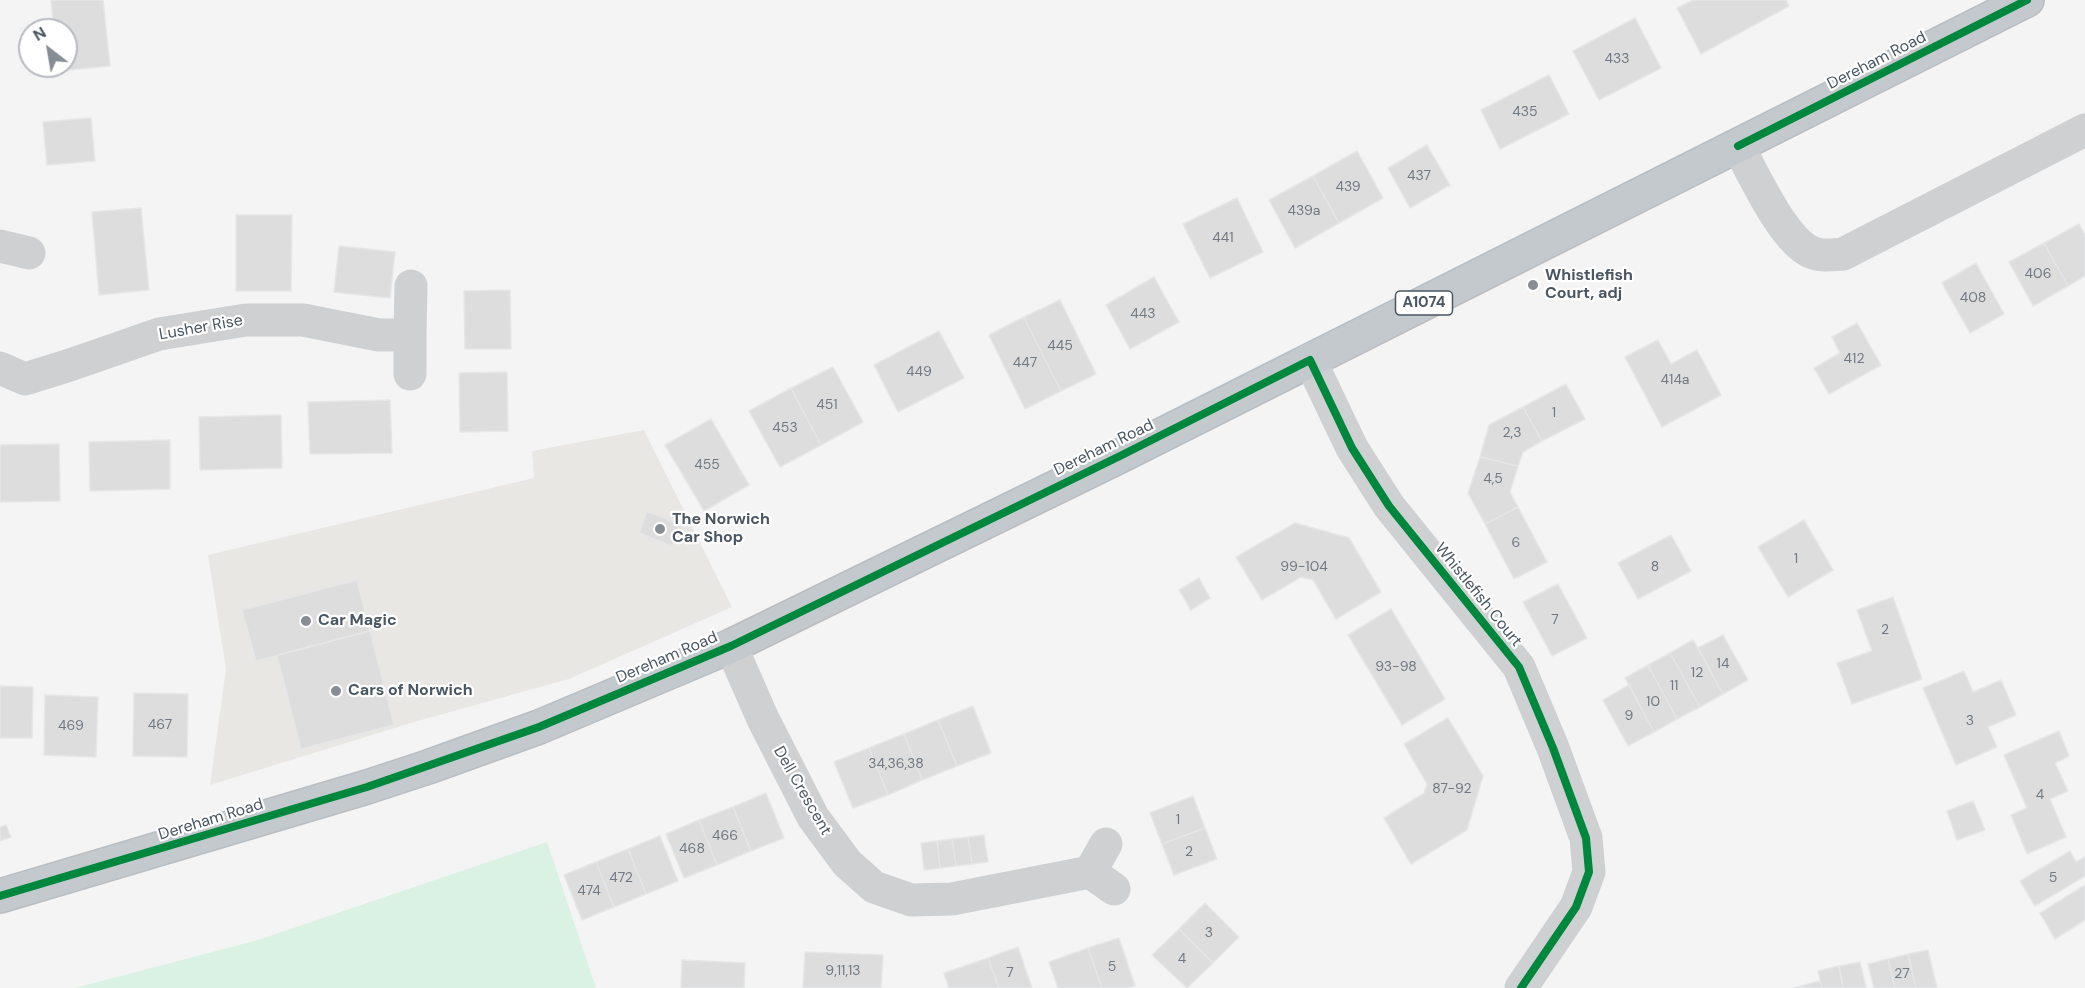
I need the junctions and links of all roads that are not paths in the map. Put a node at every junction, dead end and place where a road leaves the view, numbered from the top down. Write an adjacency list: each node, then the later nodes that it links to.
1 (2027, 0): 3 (highway, Dereham Road / A1074)
2 (2085, 130): 3 (street)
3 (1738, 146): 6 (highway, Dereham Road / A1074)
4 (411, 286): 5 (street)
5 (410, 335): 7 (street, Lusher Rise); 8 (street)
6 (1310, 360): 9 (highway, Dereham Road / A1074); 12 (street, Whistlefish Court)
7 (0, 368)
8 (410, 374)
9 (731, 646): 10 (street, Dell Crescent); 11 (highway, Dereham Road / A1074)
10 (1106, 844)
11 (0, 896)
12 (1521, 988)

